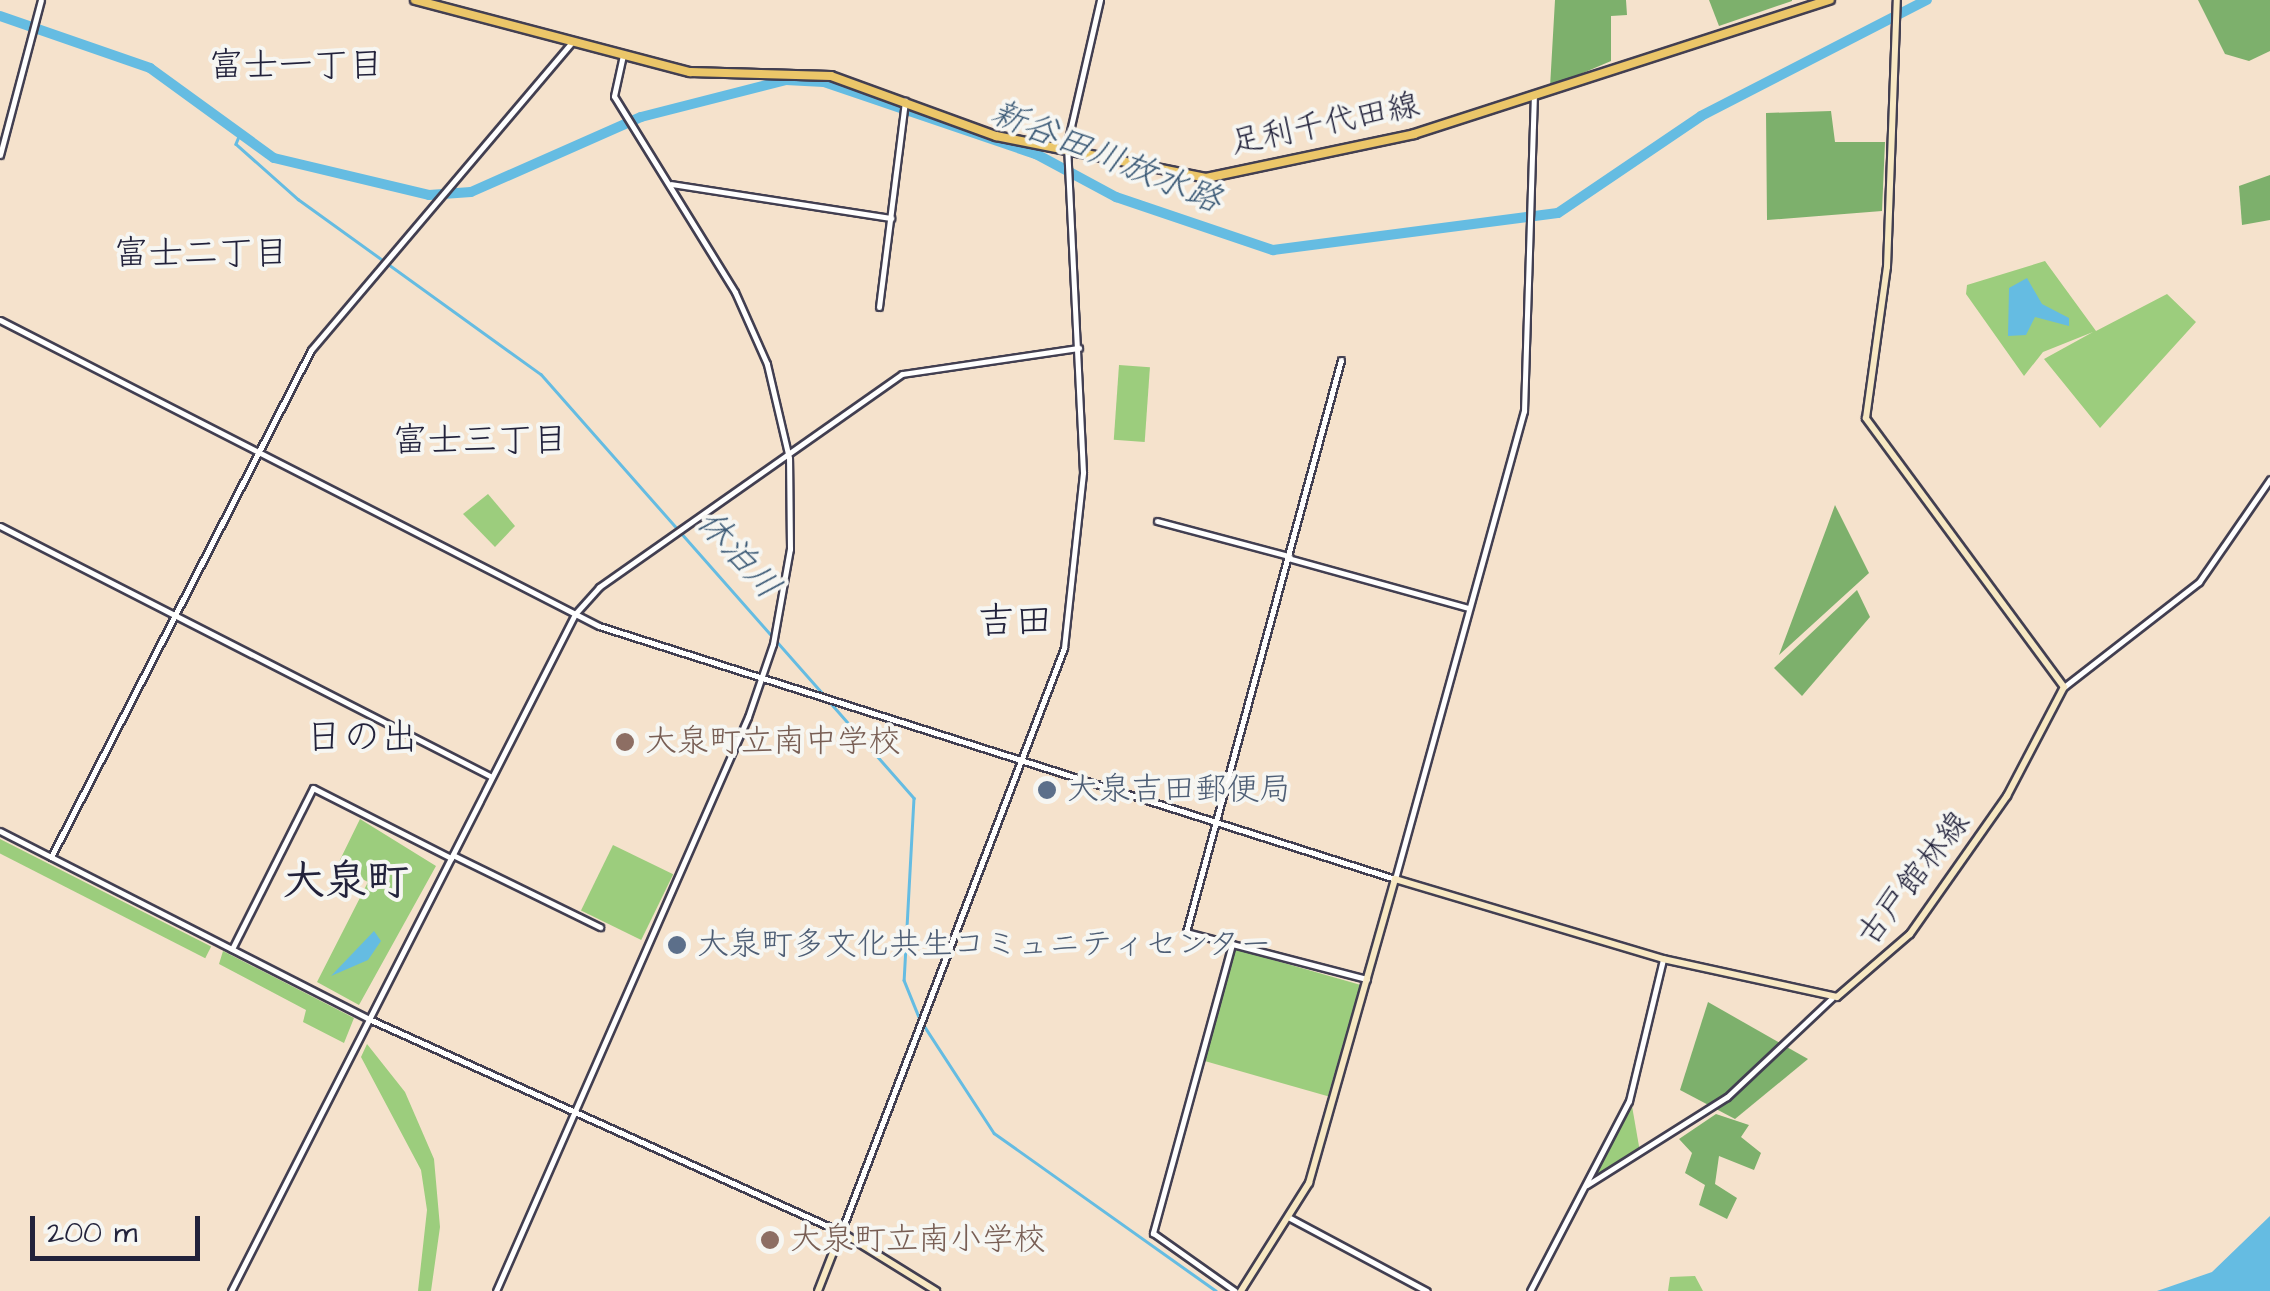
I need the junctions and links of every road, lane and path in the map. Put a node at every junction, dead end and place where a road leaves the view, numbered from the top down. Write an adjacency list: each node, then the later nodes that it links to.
1 (42, 0): 11 (street)
2 (415, 0): 6 (main road, 足利千代田線)
3 (1100, 0): 10 (street)
4 (1830, 0): 8 (main road, 足利千代田線)
5 (1897, 3): 28 (main road)
6 (572, 42): 7 (main road, 足利千代田線); 18 (street)
7 (623, 56): 9 (main road, 足利千代田線); 12 (street)
8 (1534, 94): 10 (main road, 足利千代田線); 24 (street)
9 (905, 103): 10 (main road, 足利千代田線); 13 (street)
10 (1068, 150): 16 (street)
11 (0, 154)
12 (669, 183): 13 (street); 19 (street)
13 (891, 218): 14 (street)
14 (879, 306)
15 (0, 320): 18 (street)
16 (1079, 348): 19 (street); 29 (street)
17 (1342, 360): 23 (street)
18 (256, 451): 25 (street); 26 (street)
19 (789, 458): 25 (street); 27 (street)
20 (2270, 479): 28 (street)
21 (1157, 521): 23 (street)
22 (0, 526): 26 (street)
23 (1288, 557): 24 (street); 31 (street)
24 (1468, 608): 35 (street)
25 (576, 614): 27 (street); 30 (street)
26 (174, 615): 30 (street); 34 (street)
27 (762, 681): 29 (street); 43 (street)
28 (2064, 686): 41 (main road, 古戸館林線)
29 (1024, 768): 31 (street); 46 (street)
30 (493, 777): 33 (street)
31 (1215, 826): 35 (street); 37 (street)
32 (0, 831): 34 (street)
33 (452, 856): 36 (street); 38 (street); 42 (street)
34 (50, 857): 38 (street)
35 (1394, 879): 39 (main road); 40 (main road)
36 (600, 927)
37 (1232, 944): 40 (street); 51 (street)
38 (232, 949): 42 (street)
39 (1663, 959): 41 (main road); 44 (street)
40 (1367, 979): 45 (main road)
41 (1832, 998): 44 (street)
42 (369, 1019): 43 (street); 47 (street)
43 (574, 1112): 46 (street); 48 (street)
44 (1585, 1186): 53 (street)
45 (1290, 1218): 51 (main road); 52 (street)
46 (841, 1232): 49 (main road); 50 (main road)
47 (231, 1291)
48 (496, 1291)
49 (818, 1291)
50 (936, 1291)
51 (1238, 1291)
52 (1427, 1291)
53 (1530, 1291)

